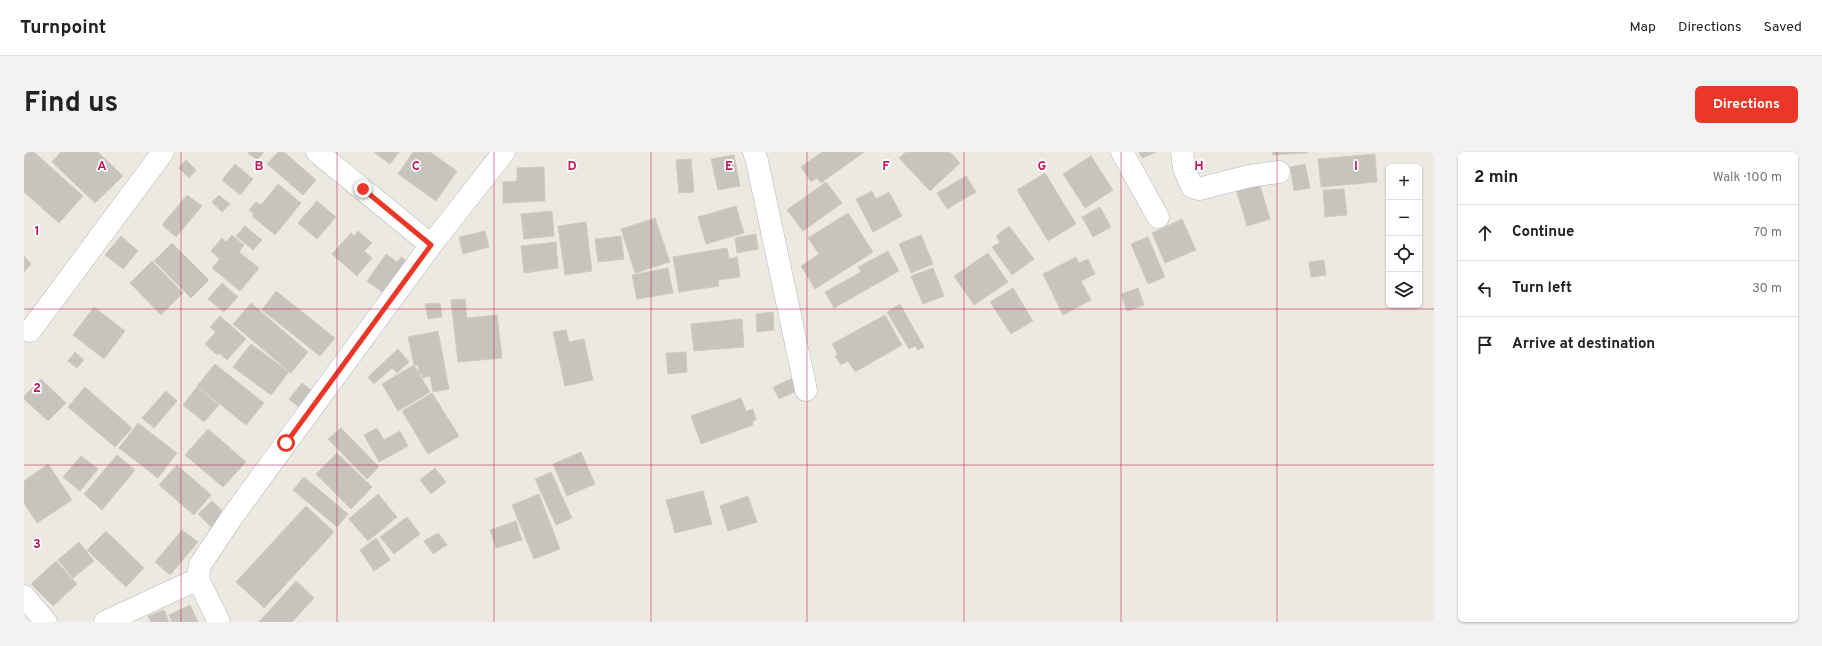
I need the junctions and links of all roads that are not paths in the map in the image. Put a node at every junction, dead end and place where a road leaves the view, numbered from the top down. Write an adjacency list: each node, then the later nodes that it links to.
1 (163, 152): 10 (street)
2 (317, 152): 9 (street)
3 (504, 152): 9 (street)
4 (754, 152): 11 (street)
5 (1122, 152): 8 (street)
6 (1182, 152): 7 (street)
7 (1279, 172)
8 (1158, 217)
9 (431, 245): 12 (street)
10 (30, 331)
11 (806, 390)
12 (198, 579): 15 (street); 16 (street)
13 (24, 596): 14 (street)
14 (46, 622)
15 (105, 622)
16 (219, 622)

